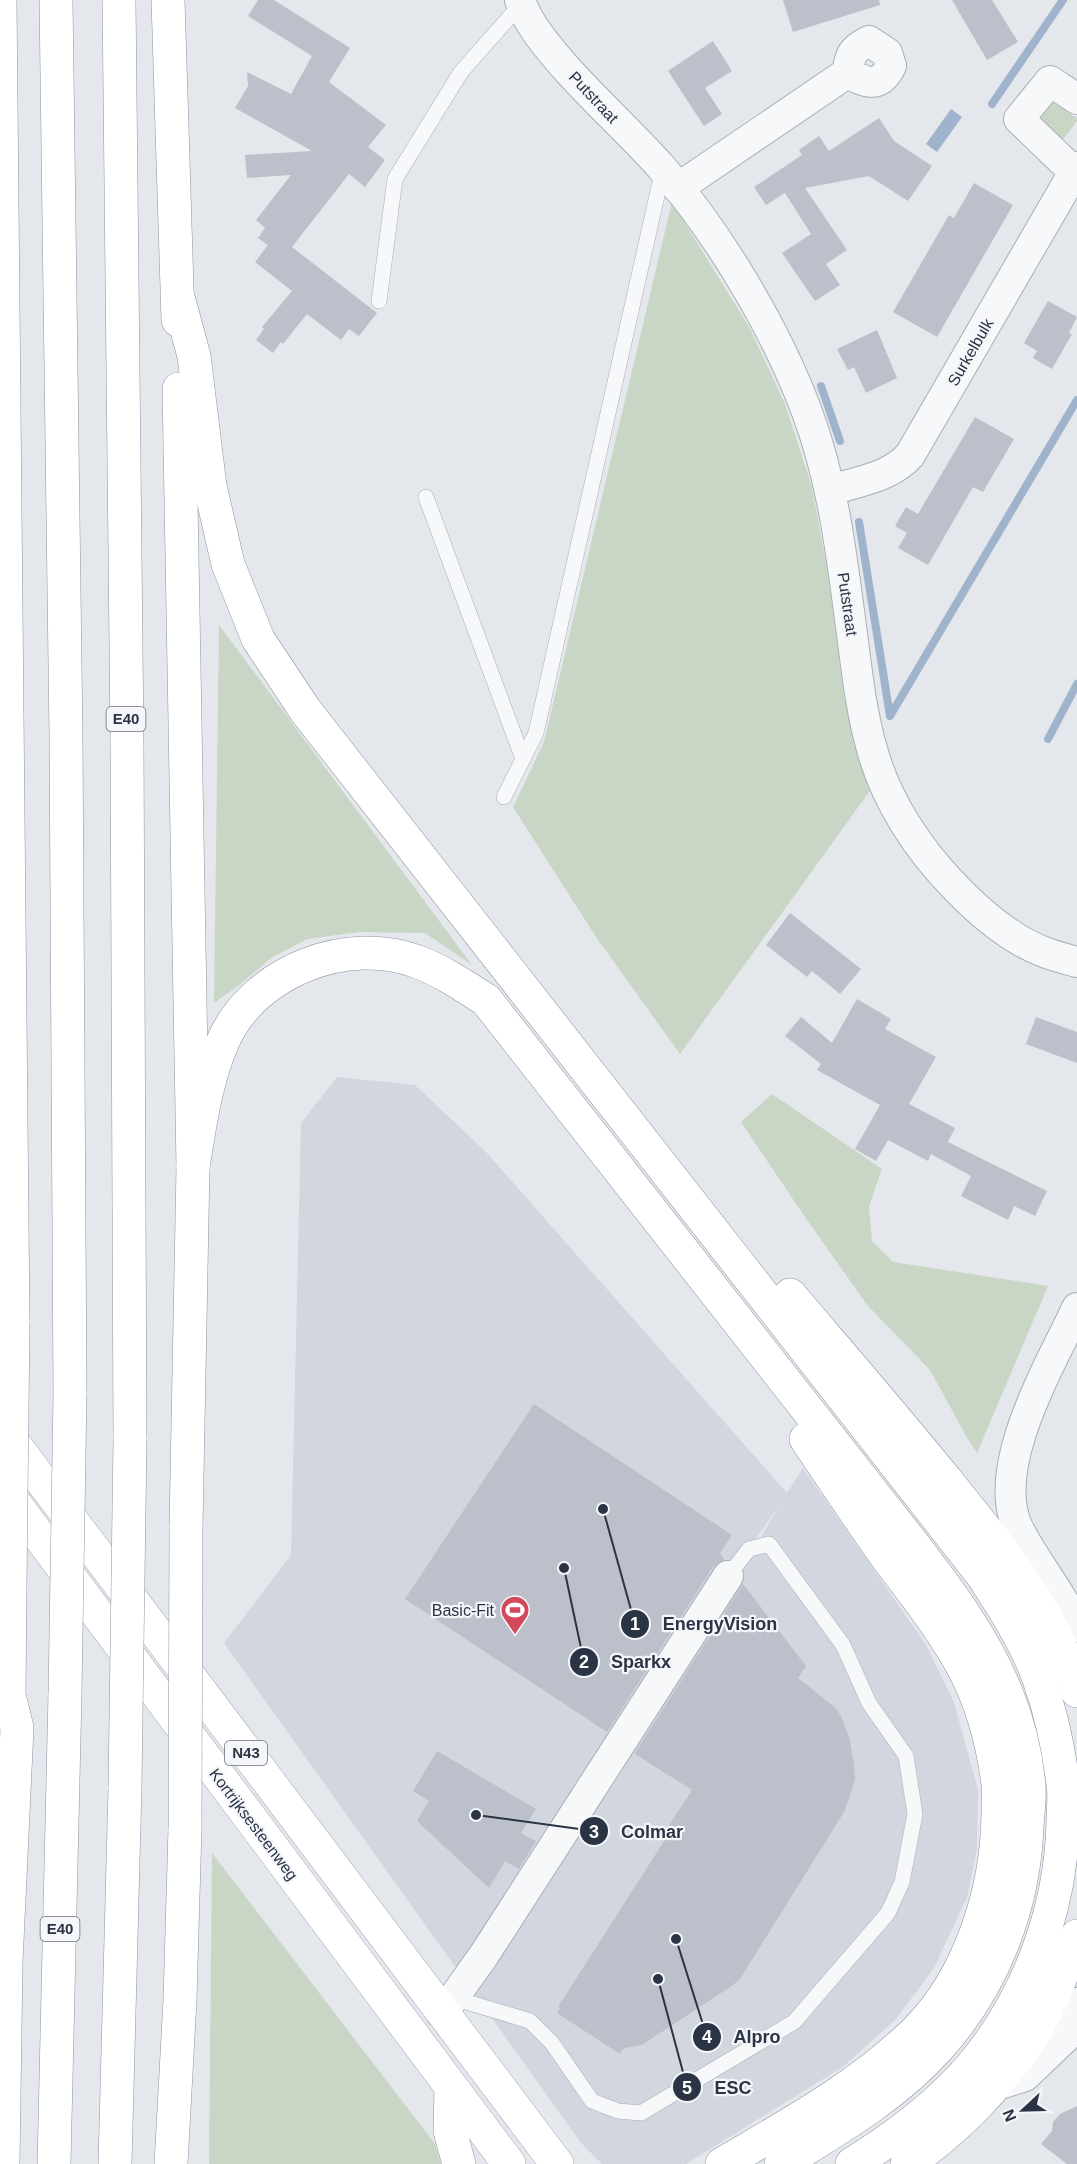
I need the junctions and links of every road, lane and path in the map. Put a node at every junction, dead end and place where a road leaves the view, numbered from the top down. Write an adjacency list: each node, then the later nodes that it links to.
1 (0, 0): 10 (main road)
2 (56, 0): 38 (main road, E40, bridge)
3 (119, 0): 39 (main road, E40, bridge)
4 (168, 0): 11 (main road)
5 (521, 2): 9 (street, Putstraat); 12 (lane)
6 (847, 73): 9 (street)
7 (1077, 99): 8 (street, Surkelbulk)
8 (1076, 170): 13 (street, Surkelbulk)
9 (670, 179): 13 (street, Putstraat); 15 (lane)
10 (1, 261): 19 (main road)
11 (178, 297): 20 (main road); 21 (main road)
12 (379, 301)
13 (830, 490): 17 (street, Putstraat)
14 (426, 497): 15 (lane)
15 (523, 759): 16 (lane)
16 (504, 797)
17 (1077, 962)
18 (0, 967): 19 (main road)
19 (12, 1007): 29 (main road, bridge)
20 (193, 1167): 23 (main road); 31 (main road, bridge)
21 (703, 1221): 28 (main road); 47 (main road)
22 (1077, 1308): 27 (street)
23 (758, 1346): 45 (main road); 46 (main road)
24 (0, 1425): 33 (main road, N43)
25 (0, 1483): 36 (main road, Kortrijksesteenweg / N43)
26 (728, 1576): 33 (street); 33 (lane)
27 (1077, 1627)
28 (1077, 1692)
29 (4, 1704): 37 (main road)
30 (1077, 1936): 35 (main road)
31 (180, 2000): 40 (main road); 41 (main road)
32 (1077, 2002): 34 (street)
33 (448, 2006): 44 (main road, N43)
34 (1074, 2037): 35 (street)
35 (997, 2085): 48 (main road)
36 (451, 2087): 42 (main road); 43 (main road, Kortrijksesteenweg / N43)
37 (3, 2164)
38 (54, 2164)
39 (115, 2164)
40 (171, 2164)
41 (187, 2164)
42 (459, 2164)
43 (509, 2164)
44 (557, 2164)
45 (722, 2164)
46 (781, 2164)
47 (852, 2164)
48 (907, 2164)

